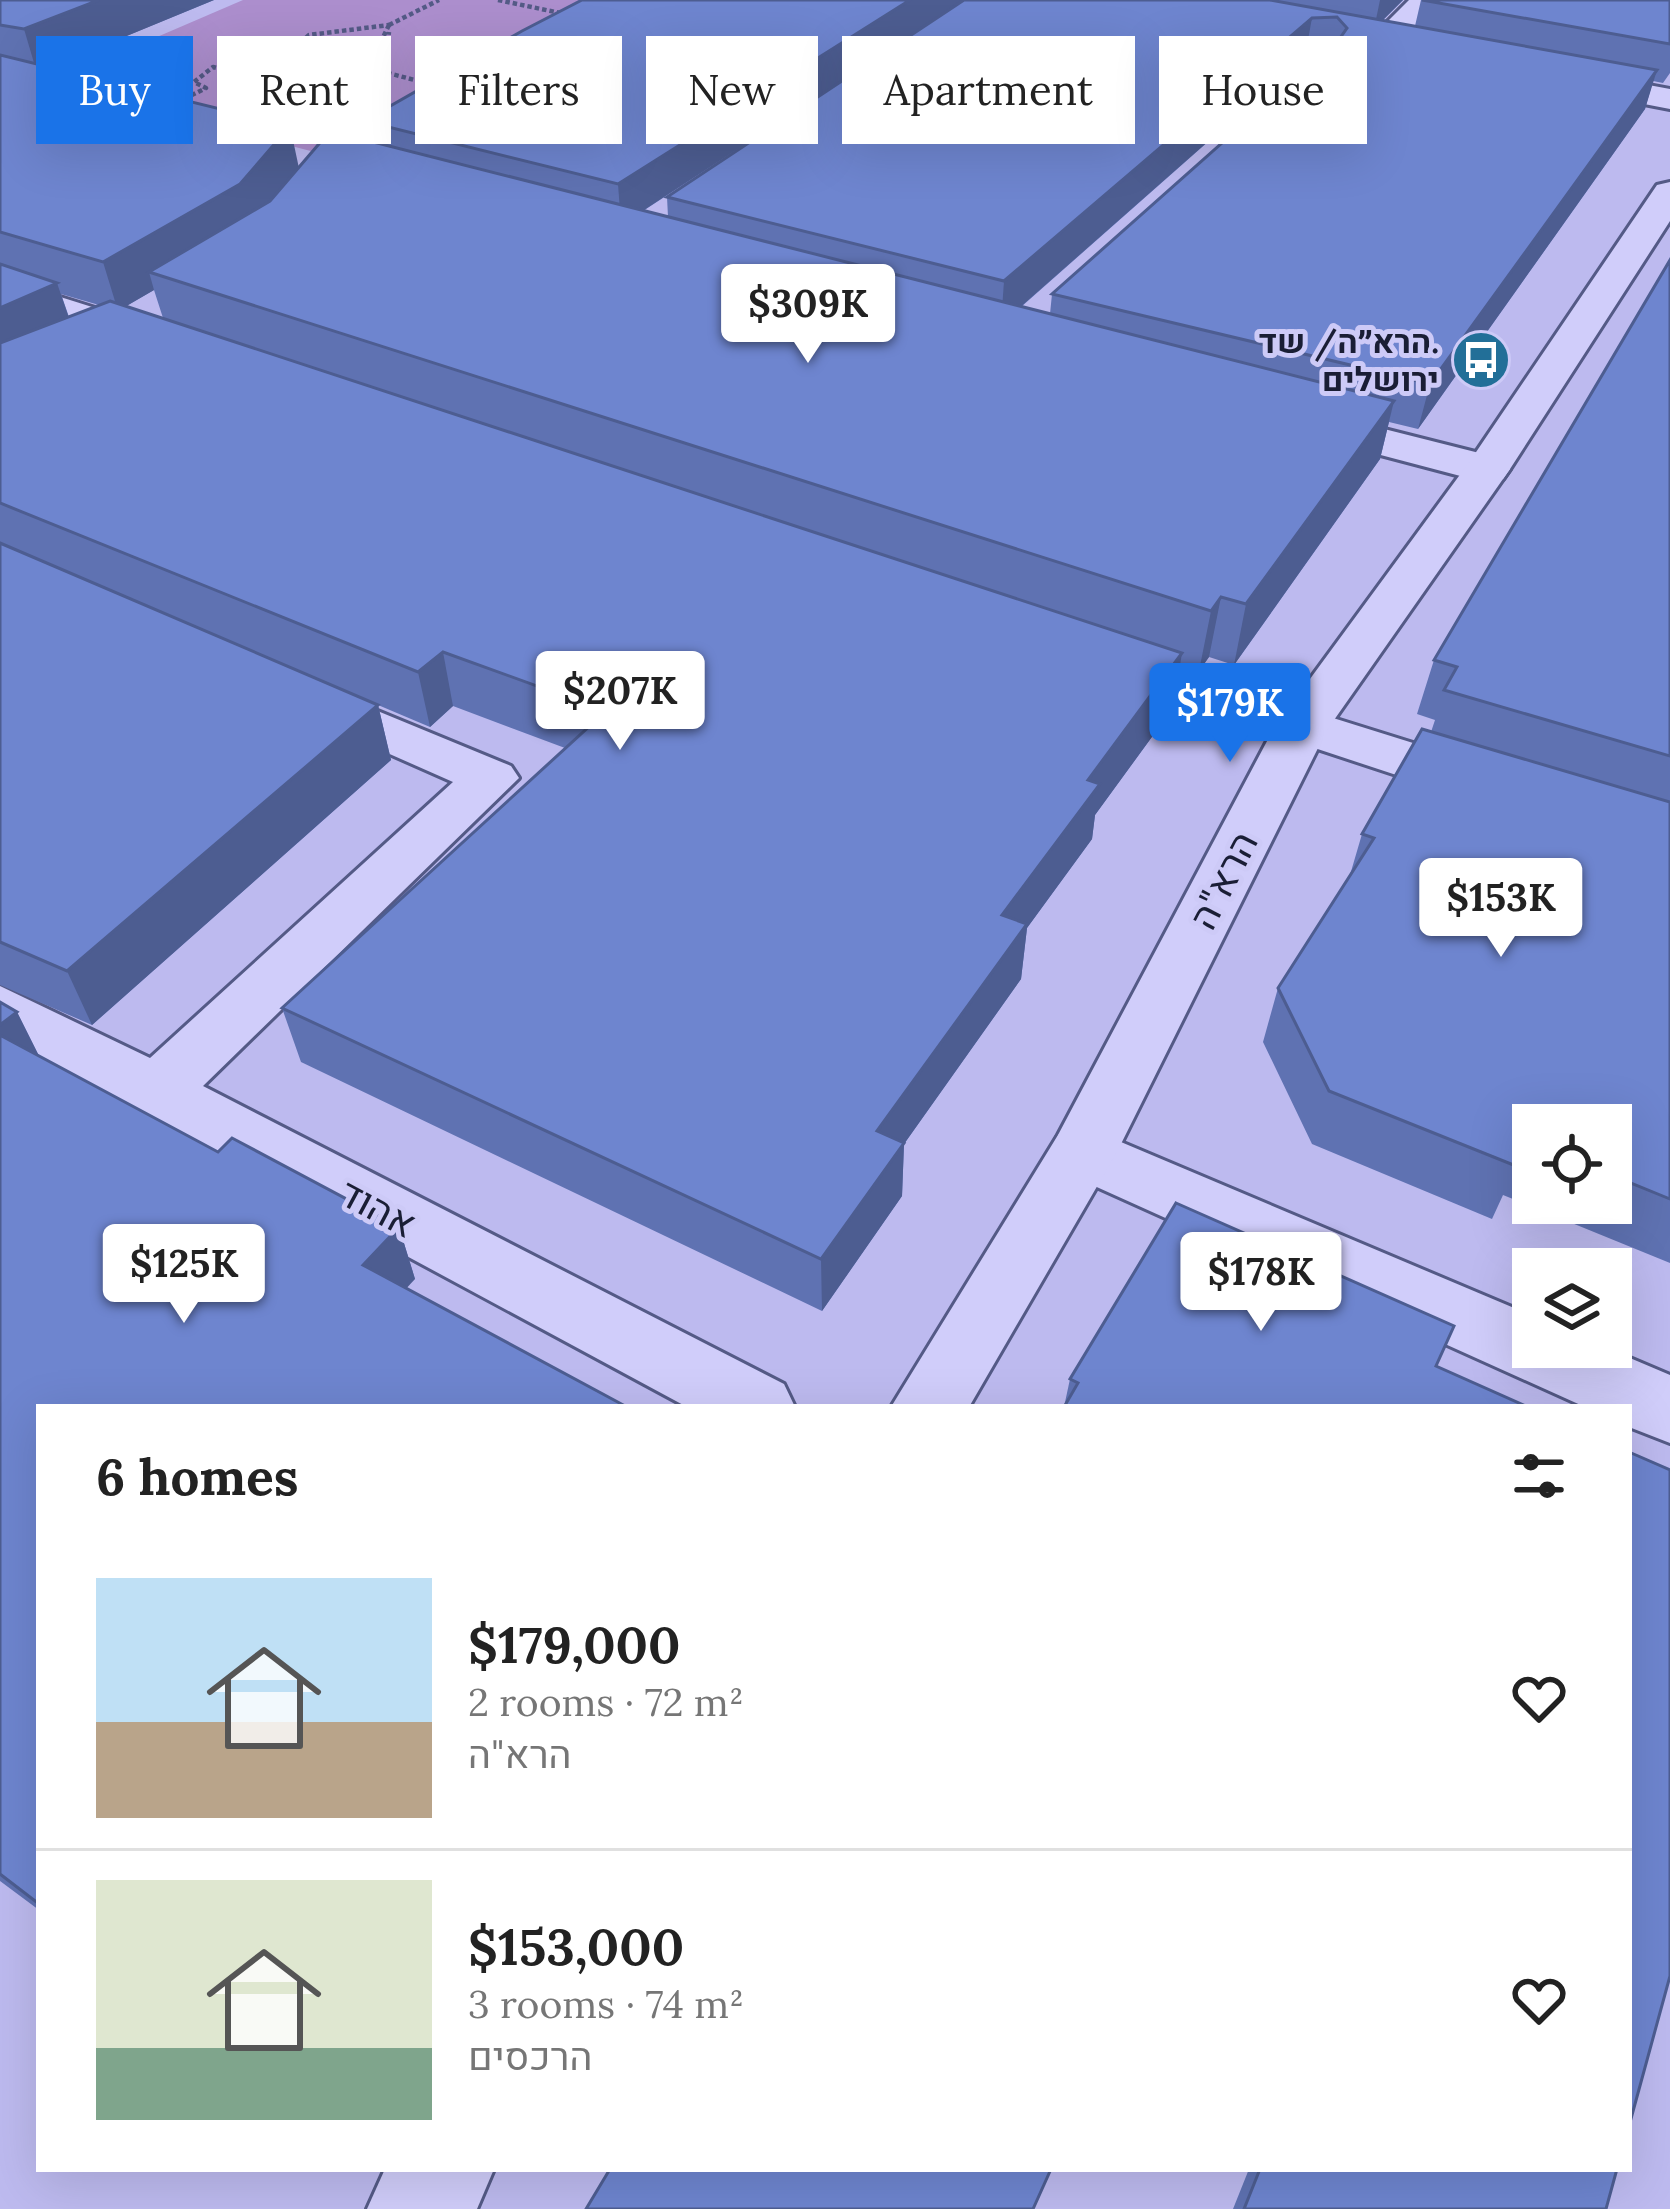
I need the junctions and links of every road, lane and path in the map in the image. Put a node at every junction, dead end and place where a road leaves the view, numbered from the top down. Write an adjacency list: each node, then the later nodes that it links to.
1 (440, 0): 5 (path)
2 (498, 0): 4 (path)
3 (1426, 0): 7 (street)
4 (572, 15)
5 (389, 26): 5 (path); 6 (path)
6 (388, 36)
7 (1434, 47)
8 (217, 68): 10 (path)
9 (1670, 84): 11 (street)
10 (193, 94)
11 (1670, 99)
12 (1670, 193): 19 (street, הרא"ה)
13 (0, 290): 15 (street)
14 (167, 304): 15 (street)
15 (125, 330): 16 (street); 17 (street)
16 (199, 356)
17 (63, 358)
18 (1259, 410): 19 (street)
19 (1487, 469): 22 (street, הרא"ה)
20 (1054, 644): 22 (street)
21 (256, 676): 25 (street)
22 (1301, 728): 23 (street); 26 (street, הרא"ה)
23 (1540, 802)
24 (0, 1009): 25 (street, אהוד)
25 (156, 1091): 27 (street, אהוד)
26 (1083, 1152): 28 (street, הרא"ה); 29 (street)
27 (751, 1404)
28 (931, 1404)
29 (1670, 1410)
30 (442, 2172): 31 (street)
31 (418, 2209)

